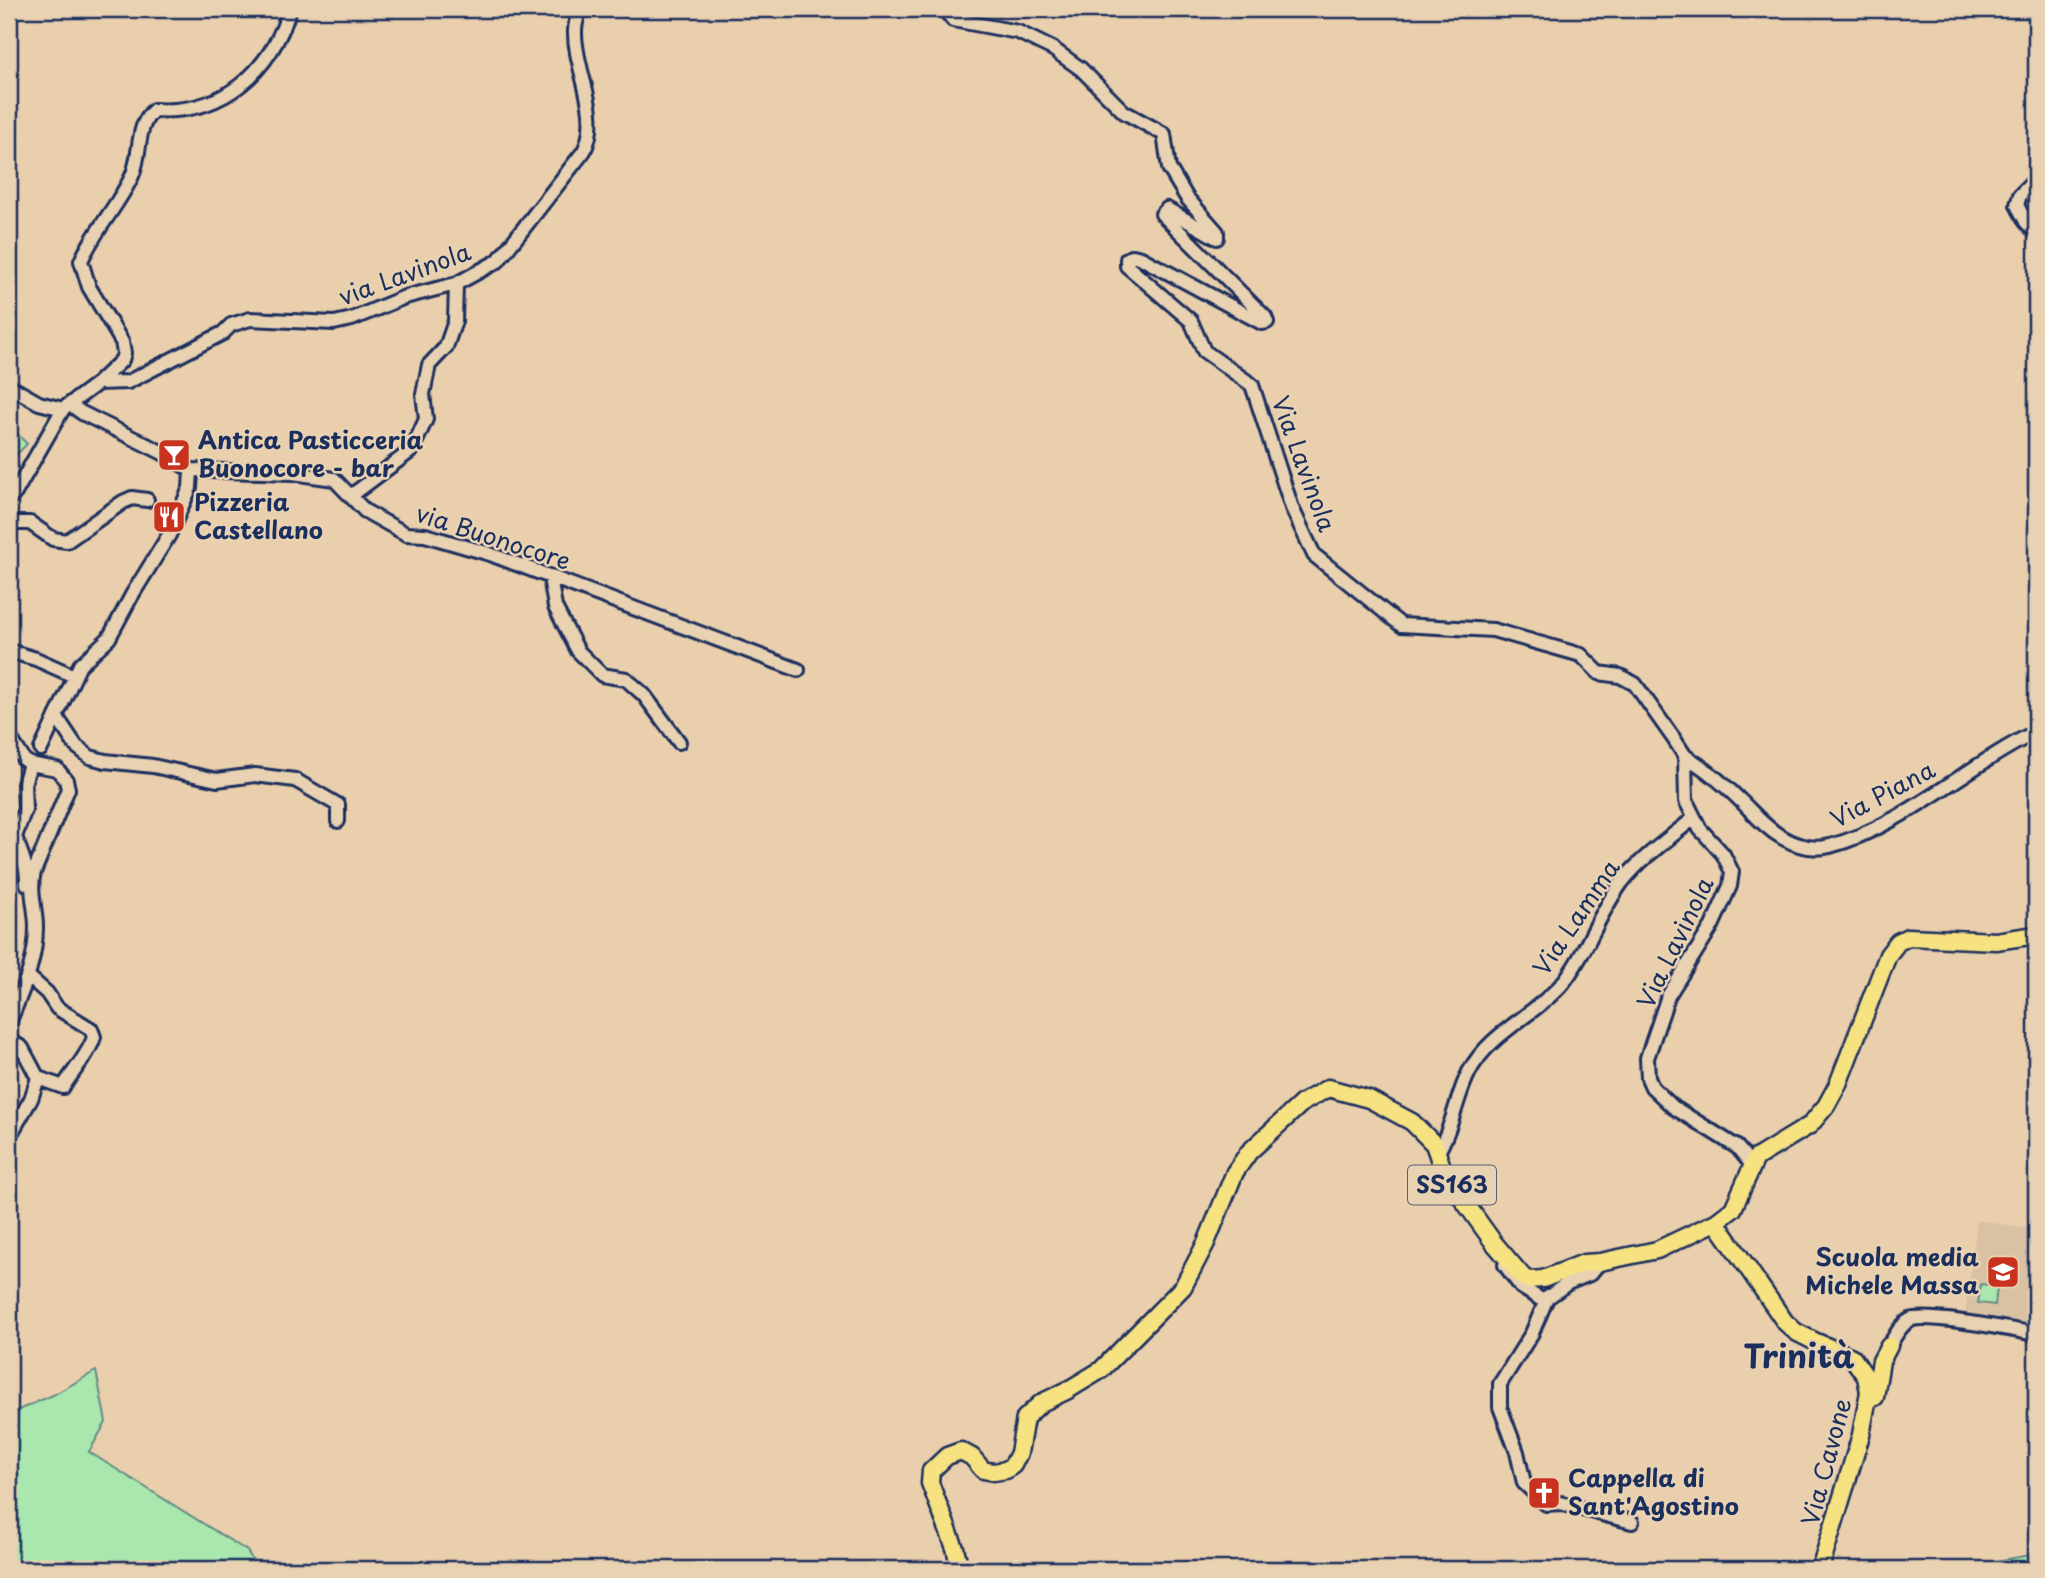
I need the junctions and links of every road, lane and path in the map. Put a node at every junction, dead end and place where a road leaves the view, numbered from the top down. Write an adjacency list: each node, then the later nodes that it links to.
1 (290, 9): 7 (street)
2 (579, 9): 6 (street, via Lavinola)
3 (944, 9): 24 (street, Via Lavinola)
4 (2036, 179): 5 (street)
5 (2036, 233)
6 (456, 284): 7 (street, via Lavinola); 11 (street)
7 (98, 383): 9 (street)
8 (9, 386): 9 (street)
9 (67, 407): 10 (street, via Buonocore); 12 (street)
10 (191, 470): 11 (street, via Buonocore); 18 (street)
11 (352, 495): 15 (street, via Buonocore)
12 (9, 499)
13 (147, 500): 14 (street)
14 (9, 523)
15 (550, 577): 17 (street, via Buonocore); 22 (street)
16 (9, 651): 18 (street)
17 (798, 670)
18 (74, 676): 19 (street)
19 (56, 716): 23 (street); 27 (street)
20 (2036, 732): 24 (street, Via Piana)
21 (9, 736): 25 (street)
22 (679, 742)
23 (41, 749)
24 (1685, 756): 26 (street, Via Lavinola)
25 (30, 764): 28 (street); 29 (street)
26 (1694, 818): 36 (street, Via Lamma); 37 (street, Via Lavinola)
27 (338, 821)
28 (12, 841): 29 (street)
29 (36, 926): 31 (street)
30 (2036, 935): 37 (main road, SS163)
31 (29, 977): 32 (street); 34 (street)
32 (9, 1023)
33 (9, 1040): 34 (street)
34 (38, 1078): 35 (street)
35 (9, 1137)
36 (1438, 1152): 39 (main road, SS163); 47 (main road, SS163)
37 (1752, 1165): 38 (main road, SS163)
38 (1716, 1222): 40 (main road, SS163); 44 (main road)
39 (1499, 1248): 40 (main road, SS163); 41 (street)
40 (1600, 1262): 41 (street)
41 (1545, 1302): 46 (street)
42 (2036, 1334): 43 (street)
43 (1885, 1354): 44 (main road); 45 (main road)
44 (1856, 1362): 45 (main road, Via Cavone)
45 (1861, 1435): 48 (main road, Via Cavone)
46 (1632, 1522)
47 (960, 1569)
48 (1820, 1569)

